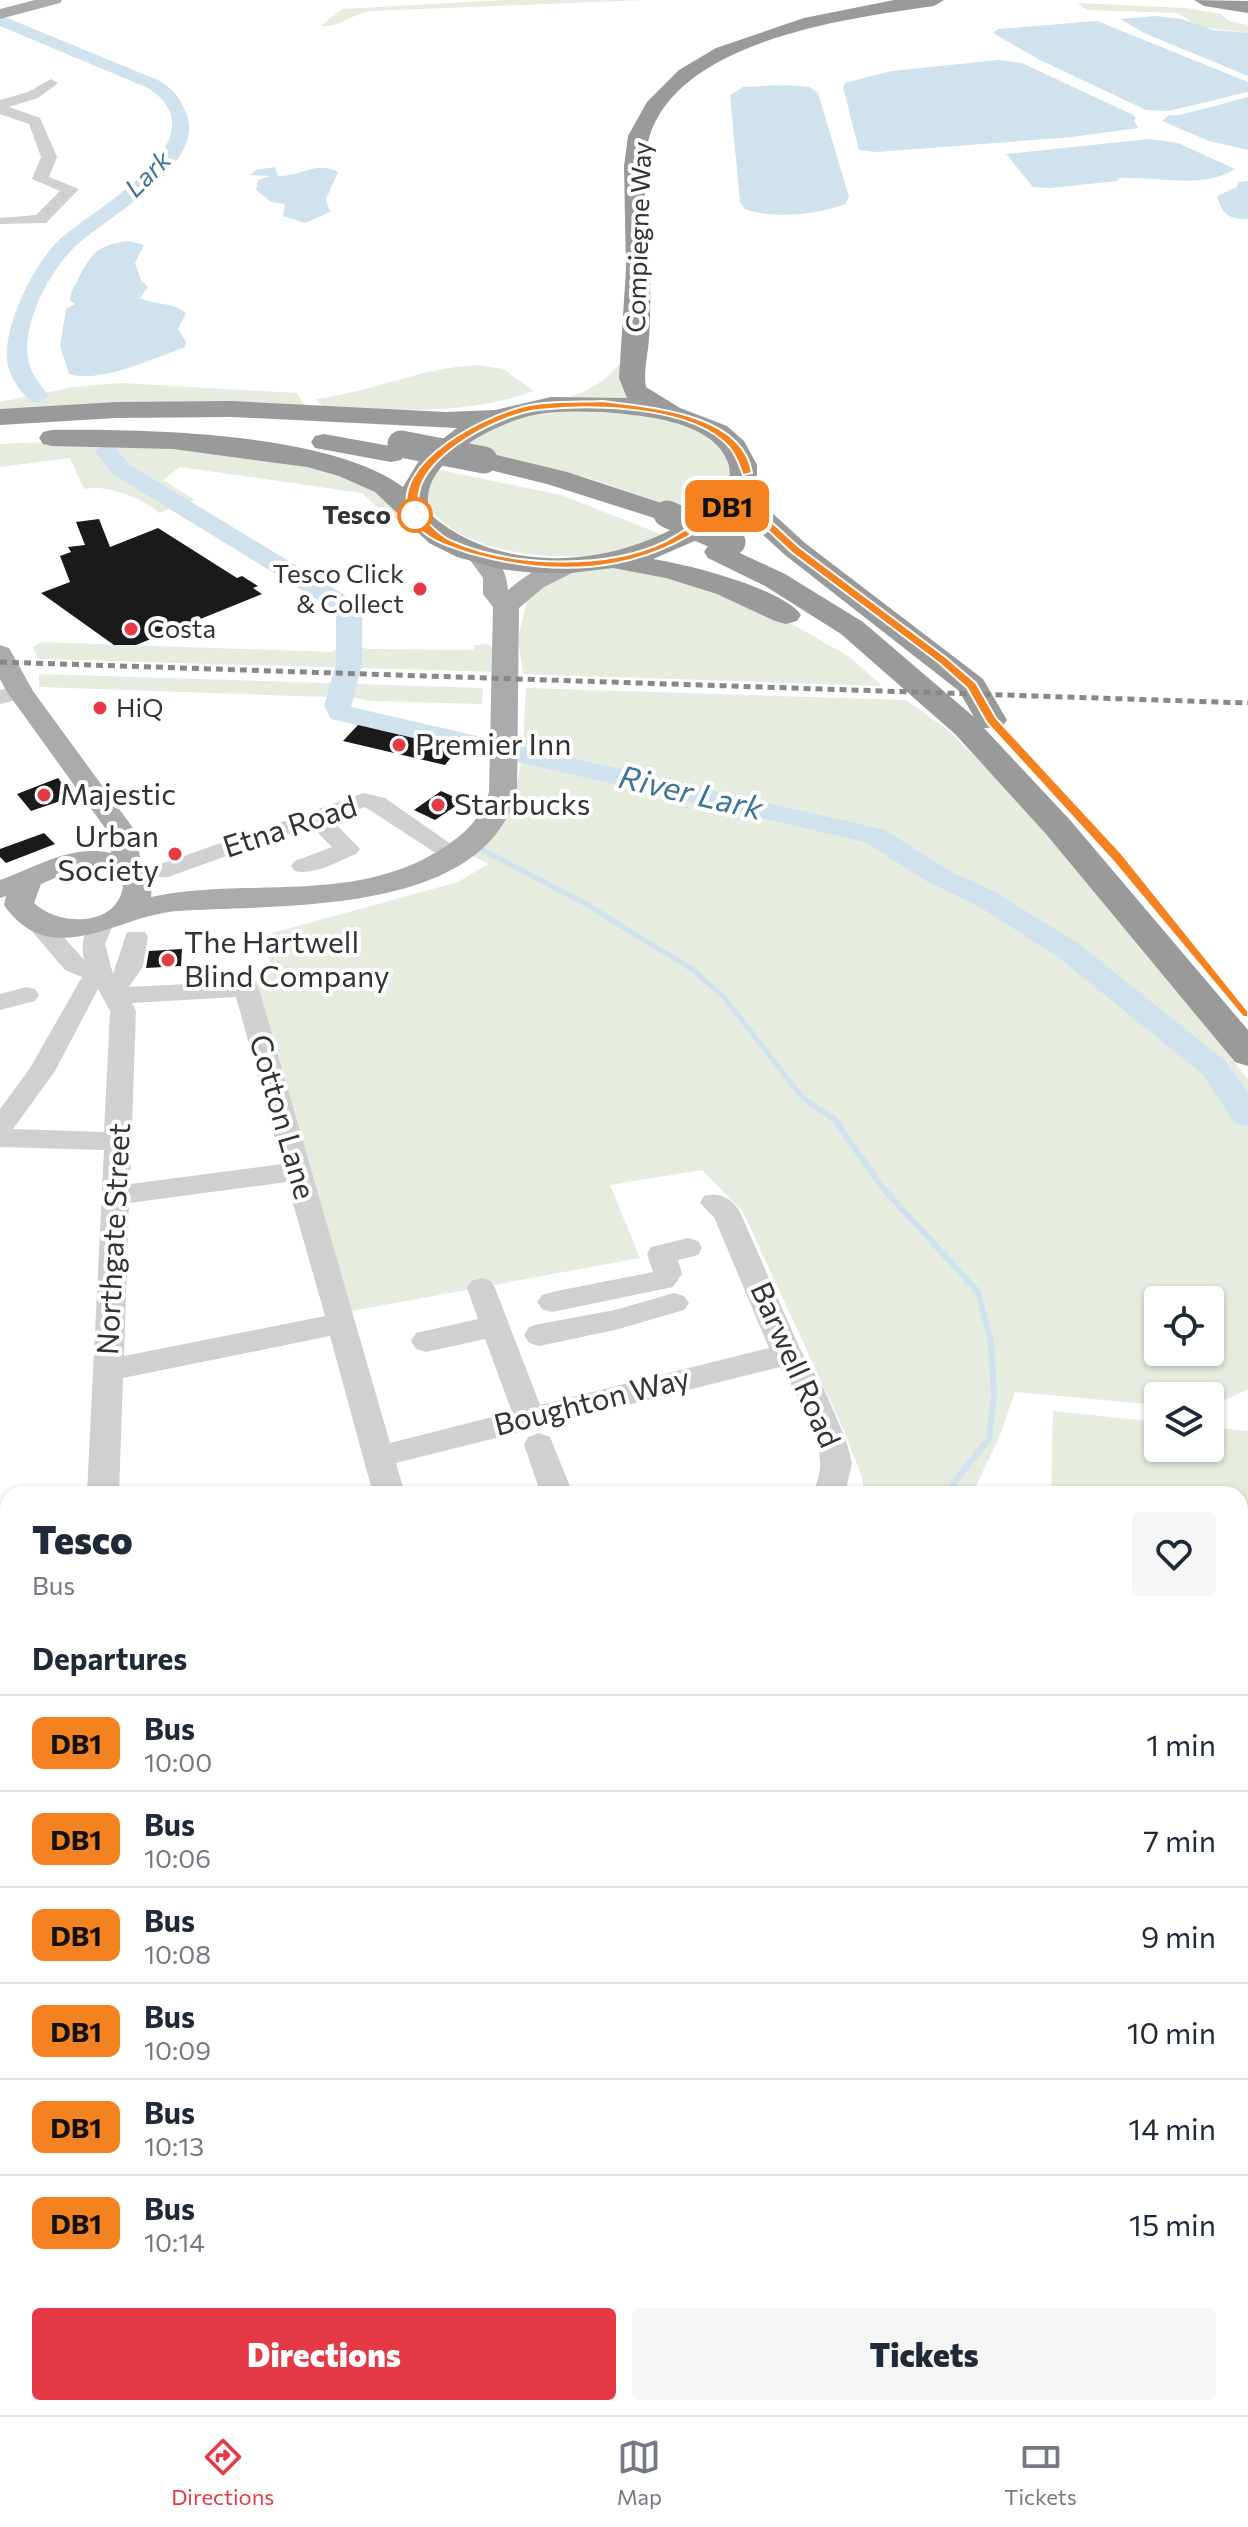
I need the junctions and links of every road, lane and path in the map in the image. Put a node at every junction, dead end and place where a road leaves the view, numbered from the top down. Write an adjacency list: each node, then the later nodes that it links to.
1 (54, 0): 6 (main road)
2 (886, 0): 10 (highway, Compiegne Way)
3 (934, 0): 11 (highway, Compiegne Way)
4 (1202, 1): 5 (highway)
5 (1248, 7)
6 (1, 14)
7 (45, 85): 8 (street)
8 (0, 108): 9 (street)
9 (6, 221)
10 (535, 407): 11 (highway); 12 (highway)
11 (674, 414): 18 (highway)
12 (505, 415): 13 (highway); 19 (highway)
13 (0, 417)
14 (0, 424): 17 (highway)
15 (0, 434): 17 (highway)
16 (0, 440): 19 (highway)
17 (396, 449): 20 (highway)
18 (743, 489): 22 (highway); 26 (highway)
19 (415, 515): 21 (highway)
20 (725, 547): 26 (highway); 27 (highway)
21 (477, 553): 22 (highway); 23 (main road)
22 (583, 564): 23 (main road); 27 (highway)
23 (506, 607): 30 (main road)
24 (0, 653): 25 (main road)
25 (10, 694): 28 (main road)
26 (991, 720): 42 (highway)
27 (993, 758): 43 (highway)
28 (107, 813): 31 (main road); 33 (main road)
29 (314, 816): 30 (street, Etna Road); 32 (street); 33 (street, Etna Road)
30 (456, 856): 36 (main road)
31 (83, 860): 33 (main road); 34 (main road)
32 (303, 866)
33 (143, 875): 36 (main road); 38 (main road)
34 (29, 880): 35 (main road); 37 (main road)
35 (0, 889)
36 (175, 902): 38 (main road)
37 (22, 914): 38 (main road); 39 (street)
38 (121, 925): 39 (street); 39 (street, Northgate Street)
39 (110, 986): 44 (street); 46 (street, Northgate Street); 47 (street, Cotton Lane)
40 (26, 995): 41 (street)
41 (0, 1002)
42 (1248, 1014)
43 (1248, 1054)
44 (0, 1128)
45 (0, 1138): 46 (street)
46 (119, 1142): 48 (street, Northgate Street)
47 (296, 1172): 48 (street); 54 (street, Cotton Lane)
48 (116, 1195): 58 (street, Northgate Street)
49 (714, 1203): 50 (street, Barwell Road)
50 (738, 1237): 52 (street); 57 (street, Barwell Road)
51 (481, 1288): 55 (street)
52 (552, 1302)
53 (674, 1303): 55 (street)
54 (341, 1326): 58 (street); 62 (street, Cotton Lane)
55 (515, 1335): 56 (street); 59 (street)
56 (426, 1341)
57 (787, 1354): 59 (street, Boughton Way); 64 (street, Barwell Road)
58 (108, 1370): 61 (street, Northgate Street)
59 (534, 1431): 60 (street, Boughton Way); 63 (street)
60 (399, 1452)
61 (103, 1486)
62 (386, 1486)
63 (554, 1486)
64 (831, 1486)

